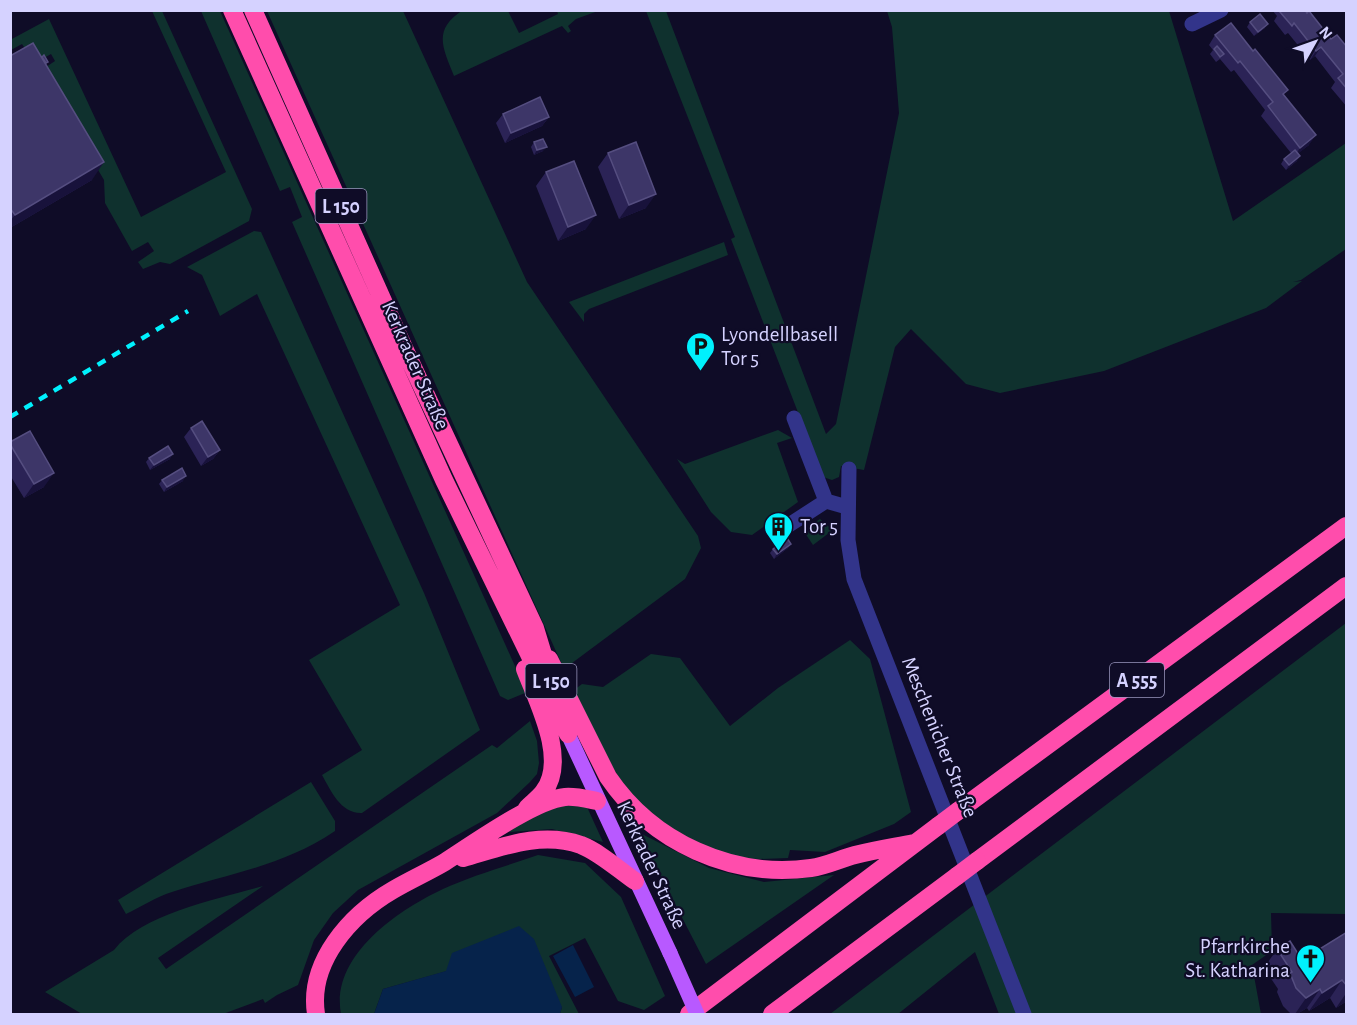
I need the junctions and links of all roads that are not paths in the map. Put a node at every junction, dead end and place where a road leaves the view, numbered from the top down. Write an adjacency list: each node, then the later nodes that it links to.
1 (232, 10): 7 (highway, Kerkrader Straße / L 150)
2 (253, 10): 13 (highway, Kerkrader Straße / L 150)
3 (1221, 10): 4 (street)
4 (1192, 24)
5 (794, 418): 8 (street)
6 (849, 469): 9 (street, Meschenicher Straße)
7 (444, 480): 14 (highway, Kerkrader Straße / L 150); 16 (highway)
8 (826, 501): 9 (street); 10 (street)
9 (847, 507): 26 (street, Meschenicher Straße)
10 (789, 525)
11 (1347, 526): 17 (highway, A 555, bridge)
12 (1347, 586): 25 (highway, A 555, bridge)
13 (535, 628): 14 (highway, Kerkrader Straße / L 150); 17 (highway)
14 (568, 734): 15 (main road, Kerkrader Straße / L 150)
15 (597, 801): 16 (highway); 19 (main road, Kerkrader Straße / L 150)
16 (522, 814): 18 (highway)
17 (914, 843): 20 (highway, A 555)
18 (441, 864): 19 (highway); 21 (highway)
19 (635, 880): 24 (main road, Kerkrader Straße / L 150, bridge)
20 (741, 975): 22 (highway); 23 (highway, A 555)
21 (316, 1014)
22 (675, 1014)
23 (689, 1014)
24 (697, 1014)
25 (772, 1014)
26 (1024, 1014)

